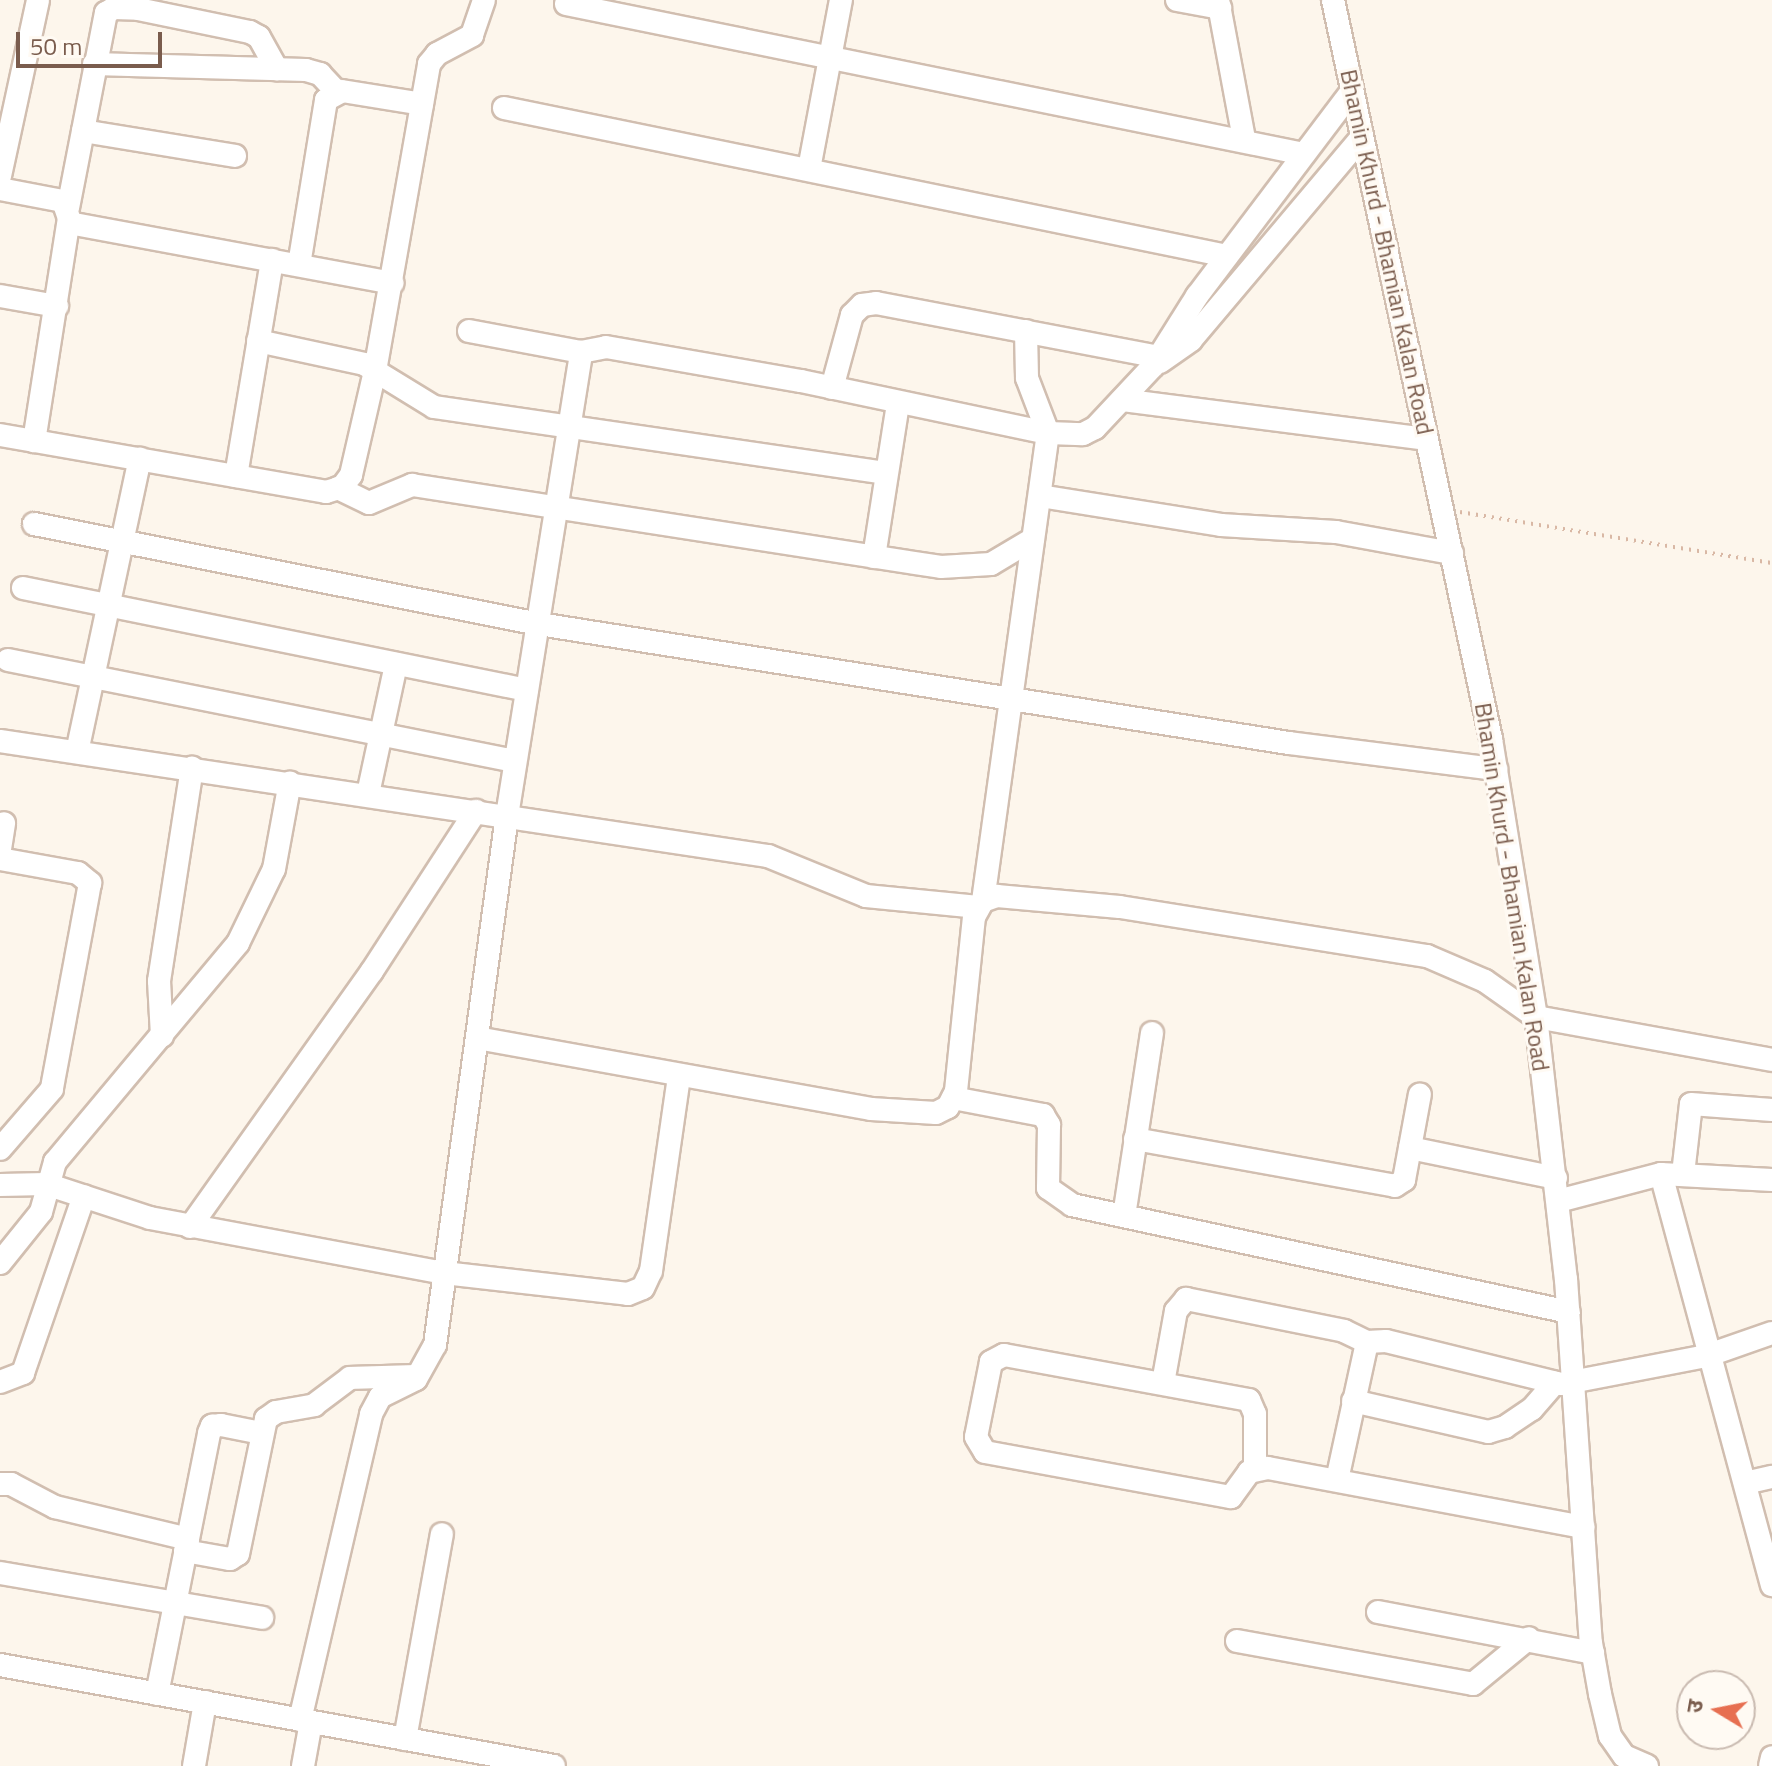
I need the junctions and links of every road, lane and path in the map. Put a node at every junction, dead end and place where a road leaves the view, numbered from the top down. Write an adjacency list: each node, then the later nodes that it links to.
1 (38, 0): 21 (street)
2 (484, 0): 13 (street)
3 (841, 0): 8 (street)
4 (1177, 0): 6 (street)
5 (566, 4): 8 (street)
6 (1219, 4): 17 (street)
7 (1337, 6): 11 (street, Bhamin Khurd - Bhamian Kalan Road)
8 (832, 59): 17 (street); 20 (street)
9 (94, 64): 10 (street); 10 (street); 15 (street)
10 (277, 69): 12 (street)
11 (1352, 91): 16 (street, Bhamin Khurd - Bhamian Kalan Road); 18 (street)
12 (337, 92): 13 (street); 26 (street)
13 (422, 104): 27 (street)
14 (504, 108): 20 (street)
15 (83, 131): 19 (street); 23 (street)
16 (1362, 137): 34 (street); 42 (street, Bhamin Khurd - Bhamian Kalan Road)
17 (1244, 139): 18 (street)
18 (1304, 154): 24 (street)
19 (235, 156)
20 (809, 169): 24 (street)
21 (0, 176)
22 (0, 189): 23 (street)
23 (68, 216): 25 (street); 29 (street)
24 (1227, 256): 34 (street)
25 (272, 260): 26 (street); 32 (street)
26 (299, 265): 27 (street)
27 (392, 283): 35 (street)
28 (0, 296): 29 (street)
29 (57, 306): 43 (street)
30 (469, 331): 33 (street)
31 (1026, 331): 34 (street); 36 (street); 40 (street)
32 (258, 341): 35 (street); 46 (street)
33 (581, 352): 36 (street); 39 (street)
34 (1156, 362): 37 (street)
35 (375, 371): 39 (street); 47 (street)
36 (832, 388): 38 (street)
37 (1122, 400): 40 (street); 42 (street)
38 (898, 403): 40 (street); 45 (street)
39 (567, 429): 45 (street); 49 (street)
40 (1048, 433): 48 (street)
41 (0, 435): 43 (street)
42 (1427, 439): 50 (street, Bhamin Khurd - Bhamian Kalan Road)
43 (34, 441): 44 (street)
44 (140, 459): 46 (street); 53 (street)
45 (884, 473): 55 (street)
46 (236, 476): 47 (street)
47 (338, 488): 49 (street)
48 (1040, 496): 52 (street); 54 (street)
49 (557, 509): 55 (street); 59 (street)
50 (1442, 509): 54 (street, Bhamin Khurd - Bhamian Kalan Road); 56 (path)
51 (34, 524): 53 (street)
52 (1033, 539): 55 (street); 64 (street)
53 (121, 542): 58 (street); 59 (street)
54 (1452, 553): 70 (street, Bhamin Khurd - Bhamian Kalan Road)
55 (874, 557)
56 (1772, 563)
57 (23, 588): 58 (street)
58 (108, 606): 61 (street); 62 (street)
59 (539, 624): 63 (street); 64 (street)
60 (8, 660): 62 (street)
61 (396, 664): 63 (street); 65 (street)
62 (93, 676): 65 (street); 67 (street)
63 (527, 690): 68 (street)
64 (1012, 699): 70 (street); 78 (street)
65 (382, 734): 68 (street); 72 (street)
66 (0, 741): 67 (street)
67 (77, 752): 69 (street)
68 (515, 761): 74 (street)
69 (192, 768): 71 (street); 81 (street)
70 (1496, 769): 79 (street, Bhamin Khurd - Bhamian Kalan Road)
71 (290, 782): 72 (street); 81 (street)
72 (368, 794): 73 (street)
73 (476, 811): 74 (street); 99 (street)
74 (507, 816): 78 (street); 82 (street)
75 (4, 823): 76 (street)
76 (0, 849)
77 (0, 859): 90 (street)
78 (980, 904): 79 (street); 86 (street)
79 (1536, 1017): 83 (street); 92 (street, Bhamin Khurd - Bhamian Kalan Road)
80 (1152, 1033): 88 (street)
81 (162, 1036): 95 (street)
82 (477, 1038): 84 (street); 101 (street)
83 (1772, 1060)
84 (679, 1076): 86 (street); 101 (street)
85 (1420, 1094): 89 (street)
86 (953, 1098): 98 (street)
87 (1772, 1110): 91 (street)
88 (1135, 1139): 89 (street); 98 (street)
89 (1410, 1148): 92 (street)
90 (0, 1149)
91 (1672, 1174): 93 (street); 97 (street); 105 (street)
92 (1556, 1178): 97 (street, Bhamin Khurd - Bhamian Kalan Road)
93 (1772, 1180)
94 (1, 1184): 95 (street)
95 (46, 1184): 96 (street); 100 (street)
96 (84, 1196): 99 (street); 107 (street)
97 (1558, 1201): 102 (street, Bhamin Khurd - Bhamian Kalan Road)
98 (1124, 1216): 102 (street)
99 (190, 1227): 101 (street)
100 (0, 1263)
101 (444, 1273): 106 (street)
102 (1569, 1312): 109 (street, Bhamin Khurd - Bhamian Kalan Road)
103 (1772, 1333): 105 (street)
104 (1367, 1342): 108 (street); 109 (street); 110 (street)
105 (1713, 1353): 109 (street); 115 (street)
106 (419, 1375): 111 (street); 131 (street)
107 (0, 1382)
108 (1163, 1383): 112 (street); 112 (street)
109 (1565, 1383): 110 (street); 117 (street, Bhamin Khurd - Bhamian Kalan Road)
110 (1353, 1401): 114 (street)
111 (261, 1433): 119 (street); 119 (street)
112 (1255, 1468): 114 (street)
113 (1772, 1477): 115 (street)
114 (1337, 1480): 117 (street)
115 (1745, 1483): 121 (street)
116 (0, 1484): 119 (street)
117 (1584, 1527): 127 (street, Bhamin Khurd - Bhamian Kalan Road)
118 (442, 1534): 132 (street)
119 (187, 1545): 122 (street)
120 (0, 1573): 122 (street)
121 (1772, 1585)
122 (175, 1604): 124 (street); 129 (street)
123 (1378, 1612): 125 (street)
124 (262, 1618)
125 (1529, 1638): 126 (street); 127 (street)
126 (1237, 1641)
127 (1593, 1653): 134 (street, Bhamin Khurd - Bhamian Kalan Road)
128 (0, 1665): 129 (street)
129 (157, 1694): 130 (street)
130 (205, 1702): 131 (street); 135 (street)
131 (306, 1721): 132 (street); 136 (street)
132 (405, 1739): 137 (street)
133 (1772, 1757): 139 (street)
134 (1623, 1761): 138 (street, Bhamin Khurd - Bhamian Kalan Road)
135 (194, 1766)
136 (303, 1766)
137 (554, 1766)
138 (1647, 1766)
139 (1770, 1766)

